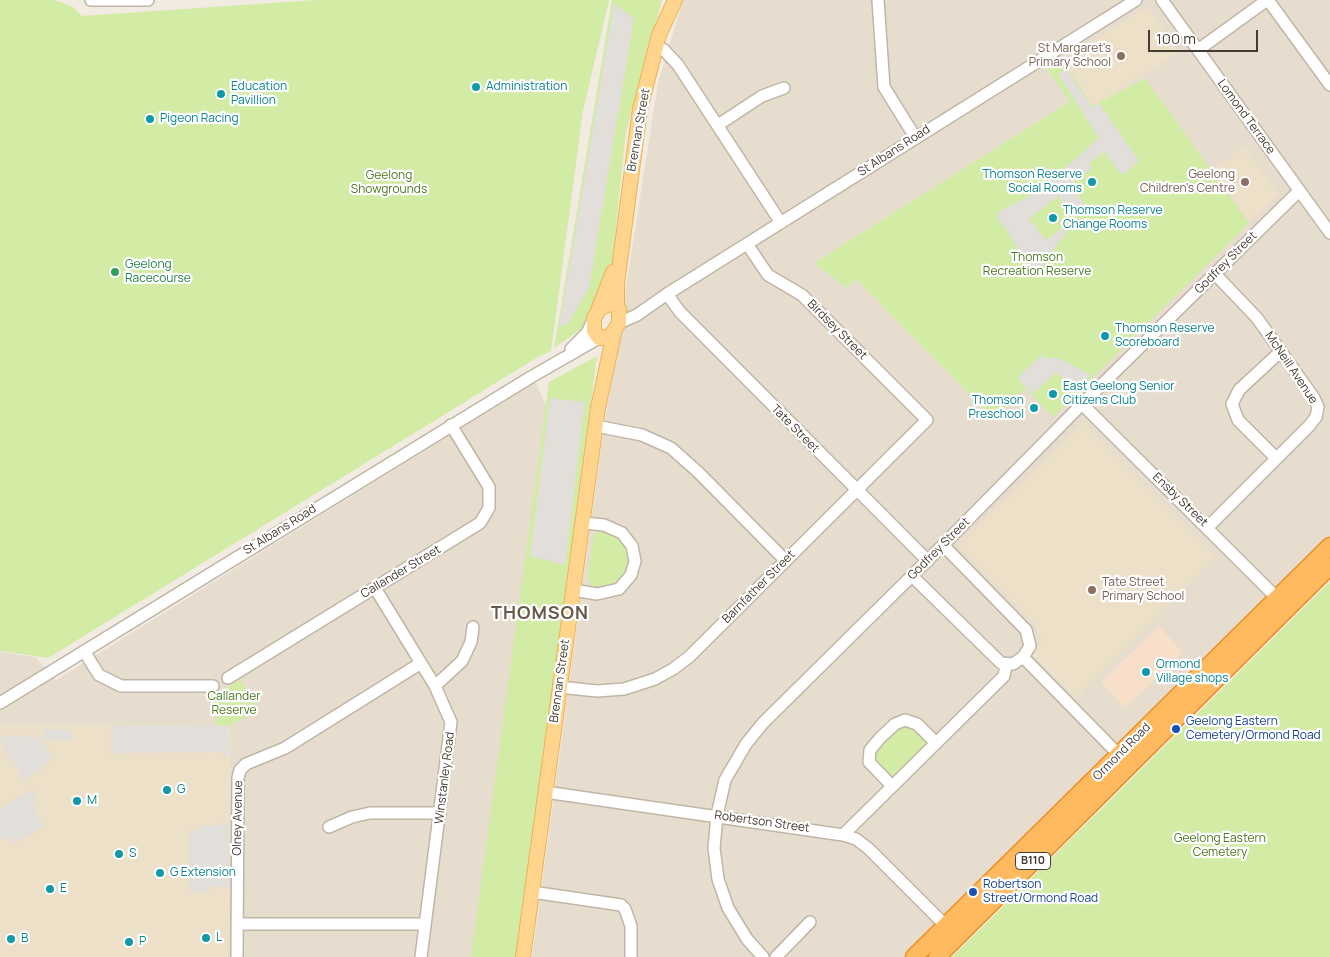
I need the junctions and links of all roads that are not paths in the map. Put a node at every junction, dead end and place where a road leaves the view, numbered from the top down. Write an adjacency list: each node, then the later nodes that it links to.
1 (91, 0): 2 (street)
2 (148, 0)
3 (669, 0): 9 (main road, Brennan Street)
4 (675, 0): 9 (main road, Brennan Street)
5 (878, 0): 15 (street)
6 (1136, 0): 15 (street, St Albans Road)
7 (1162, 0): 11 (street, Lomond Terrace)
8 (1268, 0): 11 (street); 12 (street)
9 (666, 16): 10 (main road, Brennan Street)
10 (656, 46): 14 (street); 20 (main road, Brennan Street)
11 (1198, 50): 16 (street, Lomond Terrace)
12 (1330, 85)
13 (784, 88): 14 (street)
14 (718, 125): 17 (street)
15 (915, 137): 17 (street, St Albans Road)
16 (1299, 191): 18 (street, Lomond Terrace); 21 (street, Godfrey Street)
17 (781, 223): 19 (street, St Albans Road)
18 (1330, 233)
19 (746, 244): 22 (street, St Albans Road); 32 (street, Birdsey Street)
20 (622, 245): 24 (main road, Brennan Street); 25 (main road, Brennan Street)
21 (1215, 274): 28 (street, McNeill Avenue); 31 (street, Godfrey Street)
22 (666, 294): 23 (street, St Albans Road); 36 (street, Tate Street)
23 (652, 303): 24 (street, St Albans Road); 26 (street, St Albans Road)
24 (617, 307): 25 (main road); 26 (main road, Brennan Street)
25 (596, 316): 27 (main road, Brennan Street); 29 (street, St Albans Road)
26 (616, 328): 27 (main road); 30 (main road, Brennan Street)
27 (599, 338): 29 (street, St Albans Road); 30 (main road, Brennan Street)
28 (1280, 352): 35 (street, McNeill Avenue); 35 (street)
29 (561, 359): 33 (street, St Albans Road)
30 (604, 375): 34 (main road, Brennan Street)
31 (1082, 404): 38 (street, Ensby Street); 39 (street, Godfrey Street)
32 (927, 420): 36 (street, Barnfather Street)
33 (451, 425): 45 (street, Callander Street); 49 (street, St Albans Road)
34 (596, 426): 37 (main road, Brennan Street); 41 (street)
35 (1276, 458): 38 (street, McNeill Avenue)
36 (856, 490): 41 (street, Barnfather Street); 42 (street, Tate Street)
37 (584, 523): 46 (main road, Brennan Street); 46 (street)
38 (1208, 527): 47 (street, Ensby Street)
39 (943, 545): 42 (street, Godfrey Street); 50 (street)
40 (1330, 546): 47 (highway, Ormond Road / B110)
41 (786, 560): 56 (street, Barnfather Street)
42 (928, 560): 44 (street, Godfrey Street)
43 (1330, 566): 59 (highway, Ormond Road / B110)
44 (912, 576): 52 (street); 63 (street, Godfrey Street)
45 (376, 588): 51 (street, Winstanley Road); 53 (street, Callander Street)
46 (573, 590): 56 (main road, Brennan Street)
47 (1277, 598): 59 (highway, Ormond Road / B110)
48 (473, 627): 55 (street)
49 (84, 651): 54 (street); 57 (street, St Albans Road)
50 (1024, 657): 52 (street); 59 (street)
51 (421, 663): 55 (street, Winstanley Road); 68 (street, Olney Avenue)
52 (1006, 666): 58 (street)
53 (228, 678)
54 (213, 686)
55 (435, 686): 62 (street, Winstanley Road)
56 (559, 688): 61 (main road, Brennan Street)
57 (0, 701)
58 (936, 743): 60 (street); 60 (street)
59 (1124, 760): 70 (highway, Ormond Road / B110); 78 (highway, Ormond Road / B110)
60 (892, 786): 65 (street)
61 (545, 792): 63 (street, Robertson Street); 66 (main road, Brennan Street)
62 (440, 813): 64 (street); 69 (street, Winstanley Road)
63 (717, 815): 65 (street, Robertson Street); 75 (street, Godfrey Street)
64 (330, 827)
65 (843, 835): 70 (street, Robertson Street)
66 (532, 892): 73 (main road, Brennan Street); 74 (street)
67 (810, 922): 76 (street)
68 (237, 924): 69 (street); 71 (street, Olney Avenue)
69 (426, 924): 72 (street, Winstanley Road)
70 (944, 926): 77 (highway, Ormond Road / B110)
71 (237, 957)
72 (421, 957)
73 (523, 957)
74 (631, 957)
75 (763, 957)
76 (776, 957)
77 (914, 957)
78 (936, 957)

